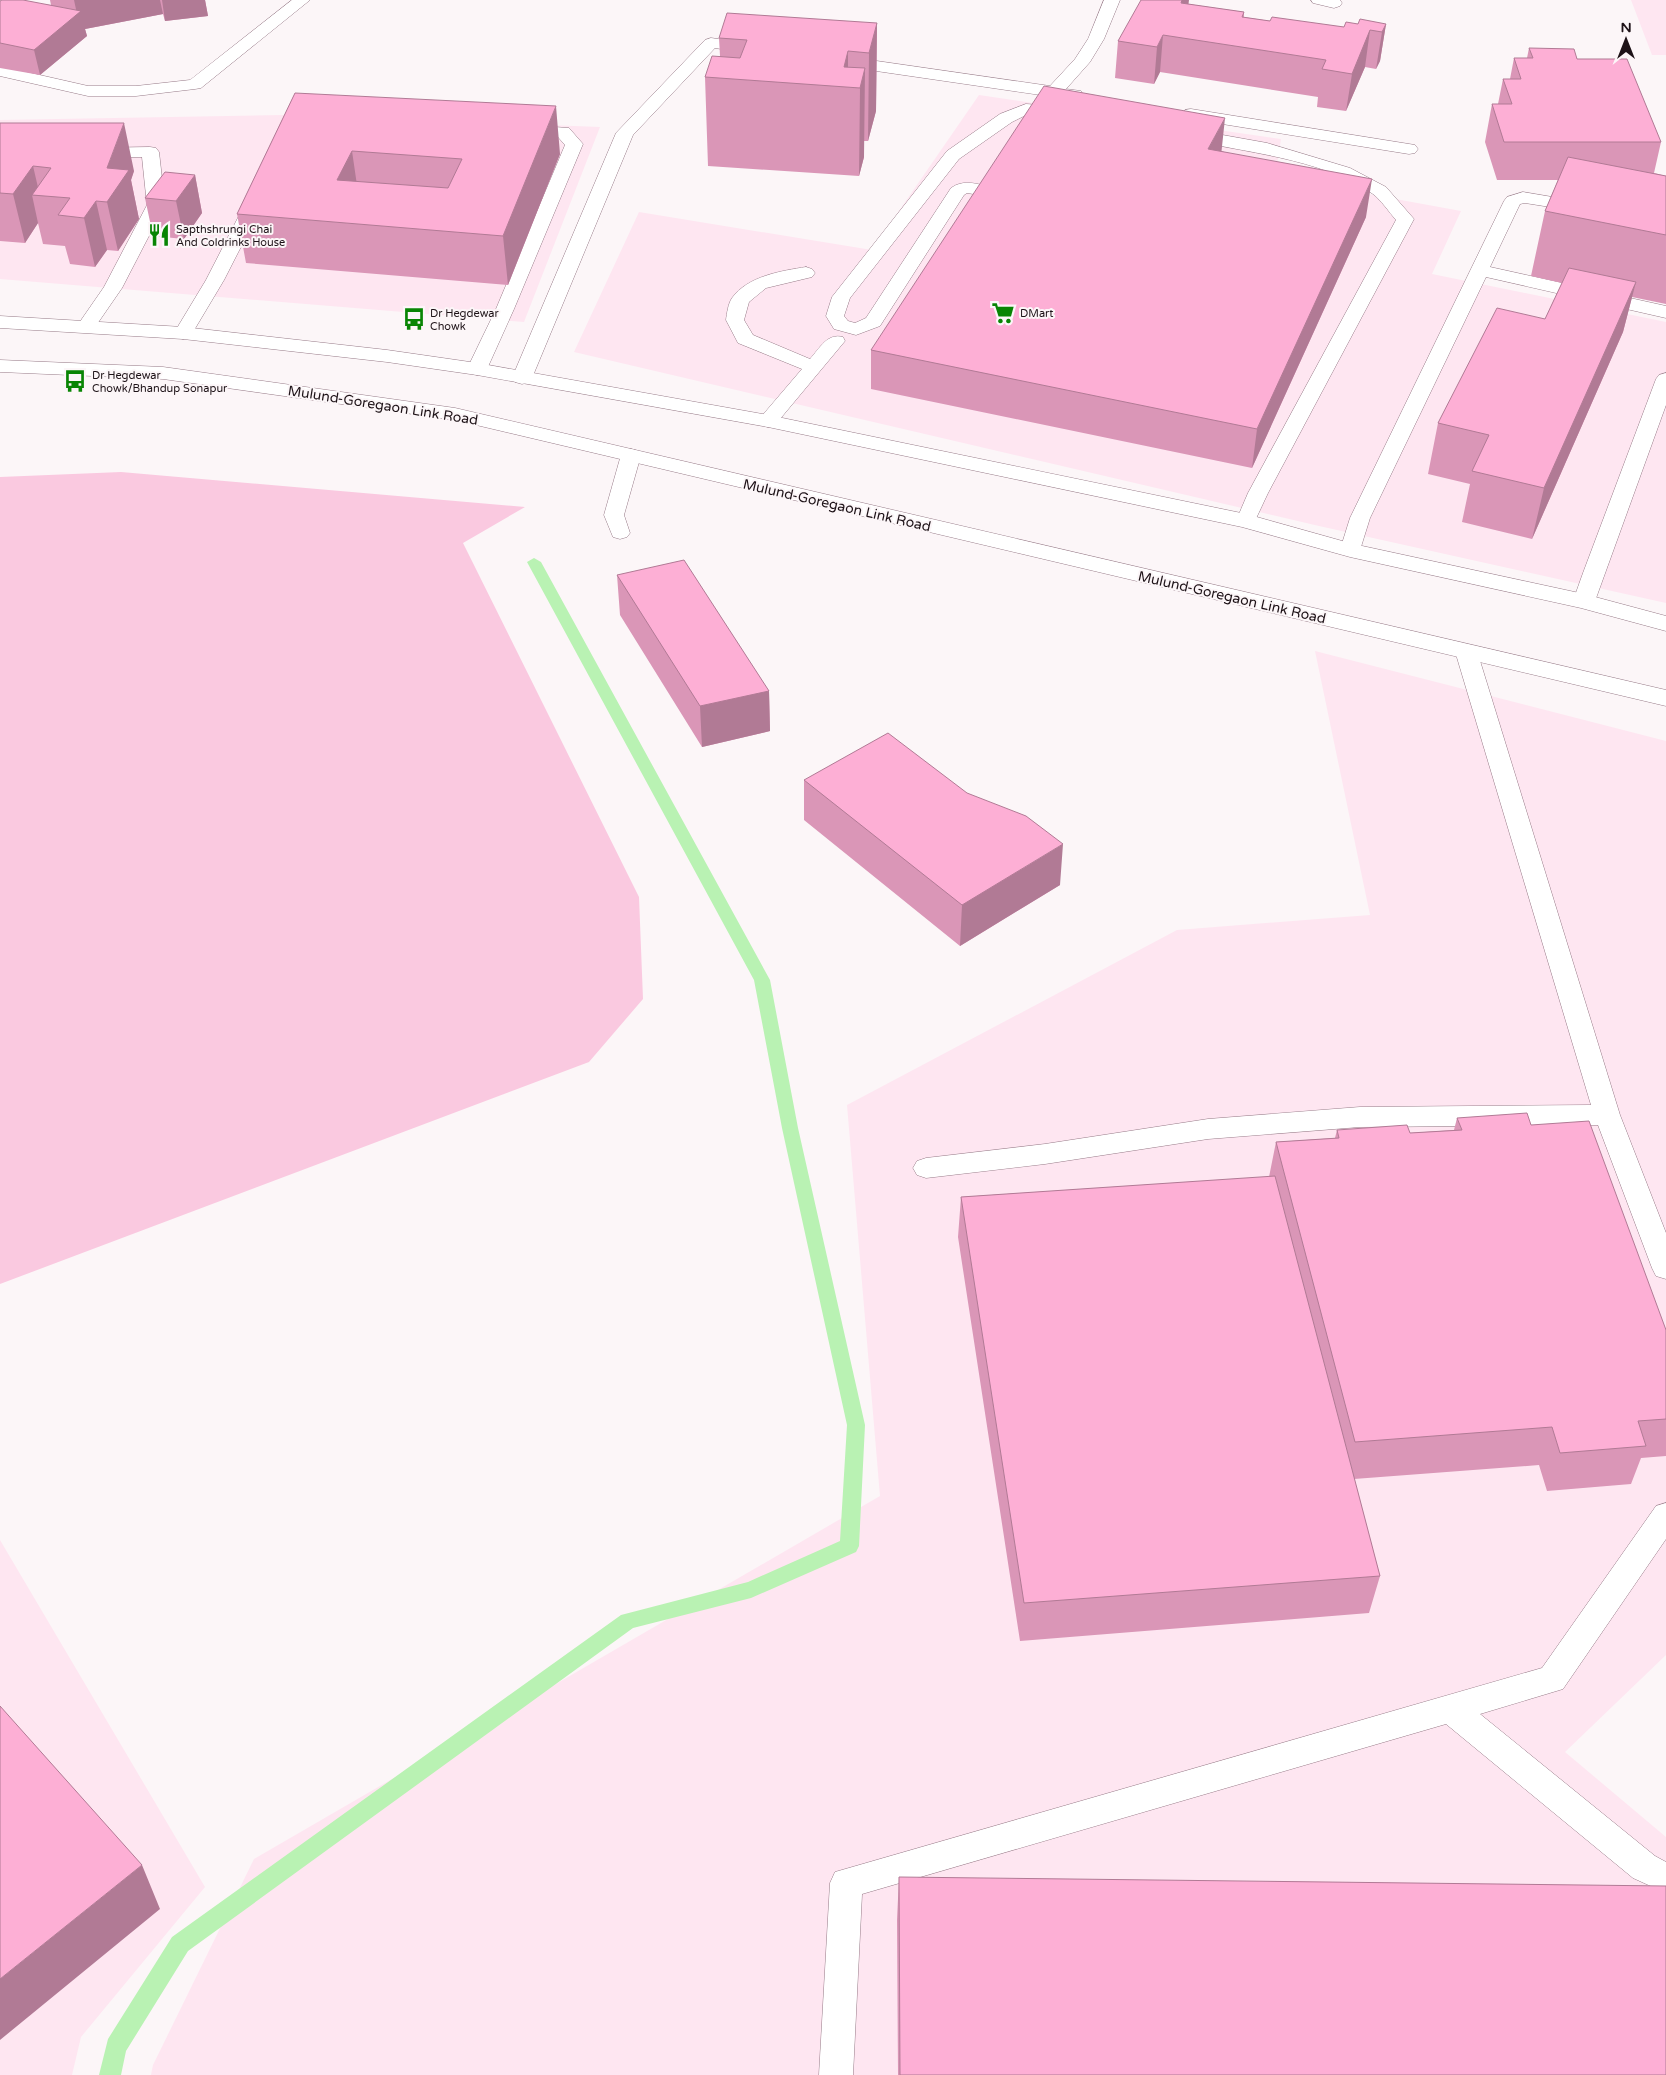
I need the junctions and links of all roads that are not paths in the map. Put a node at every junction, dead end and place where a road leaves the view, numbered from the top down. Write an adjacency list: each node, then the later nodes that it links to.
1 (302, 0): 5 (lane)
2 (1112, 0): 6 (lane)
3 (768, 51): 27 (lane)
4 (827, 59): 6 (lane)
5 (0, 72)
6 (1054, 92): 7 (lane)
7 (1094, 98)
8 (1172, 111): 12 (lane)
9 (1082, 115): 15 (lane)
10 (507, 129): 26 (lane)
11 (1170, 130): 31 (lane)
12 (1409, 149)
13 (75, 153): 21 (lane)
14 (263, 186): 22 (lane)
15 (980, 190)
16 (1598, 210): 17 (lane)
17 (1480, 270): 19 (lane); 33 (lane)
18 (806, 273): 25 (lane)
19 (1666, 312)
20 (0, 322): 21 (main road)
21 (86, 326): 22 (main road)
22 (183, 333): 26 (main road)
23 (836, 341): 25 (lane)
24 (0, 366): 30 (main road, Mulund-Goregaon Link Road)
25 (813, 367): 29 (lane)
26 (477, 369): 27 (main road)
27 (522, 378): 29 (main road)
28 (1666, 379): 34 (lane)
29 (768, 421): 31 (main road)
30 (631, 455): 32 (lane); 36 (main road, Mulund-Goregaon Link Road)
31 (1246, 521): 33 (main road)
32 (620, 533)
33 (1350, 550): 34 (main road)
34 (1584, 601): 35 (main road)
35 (1666, 624)
36 (1466, 651): 37 (main road, Mulund-Goregaon Link Road); 38 (lane)
37 (1666, 698)
38 (1607, 1115): 39 (lane); 40 (lane)
39 (926, 1168)
40 (1666, 1268)
41 (1666, 1516): 42 (lane)
42 (1451, 1708): 43 (lane); 44 (lane)
43 (1666, 1878)
44 (836, 2075)

